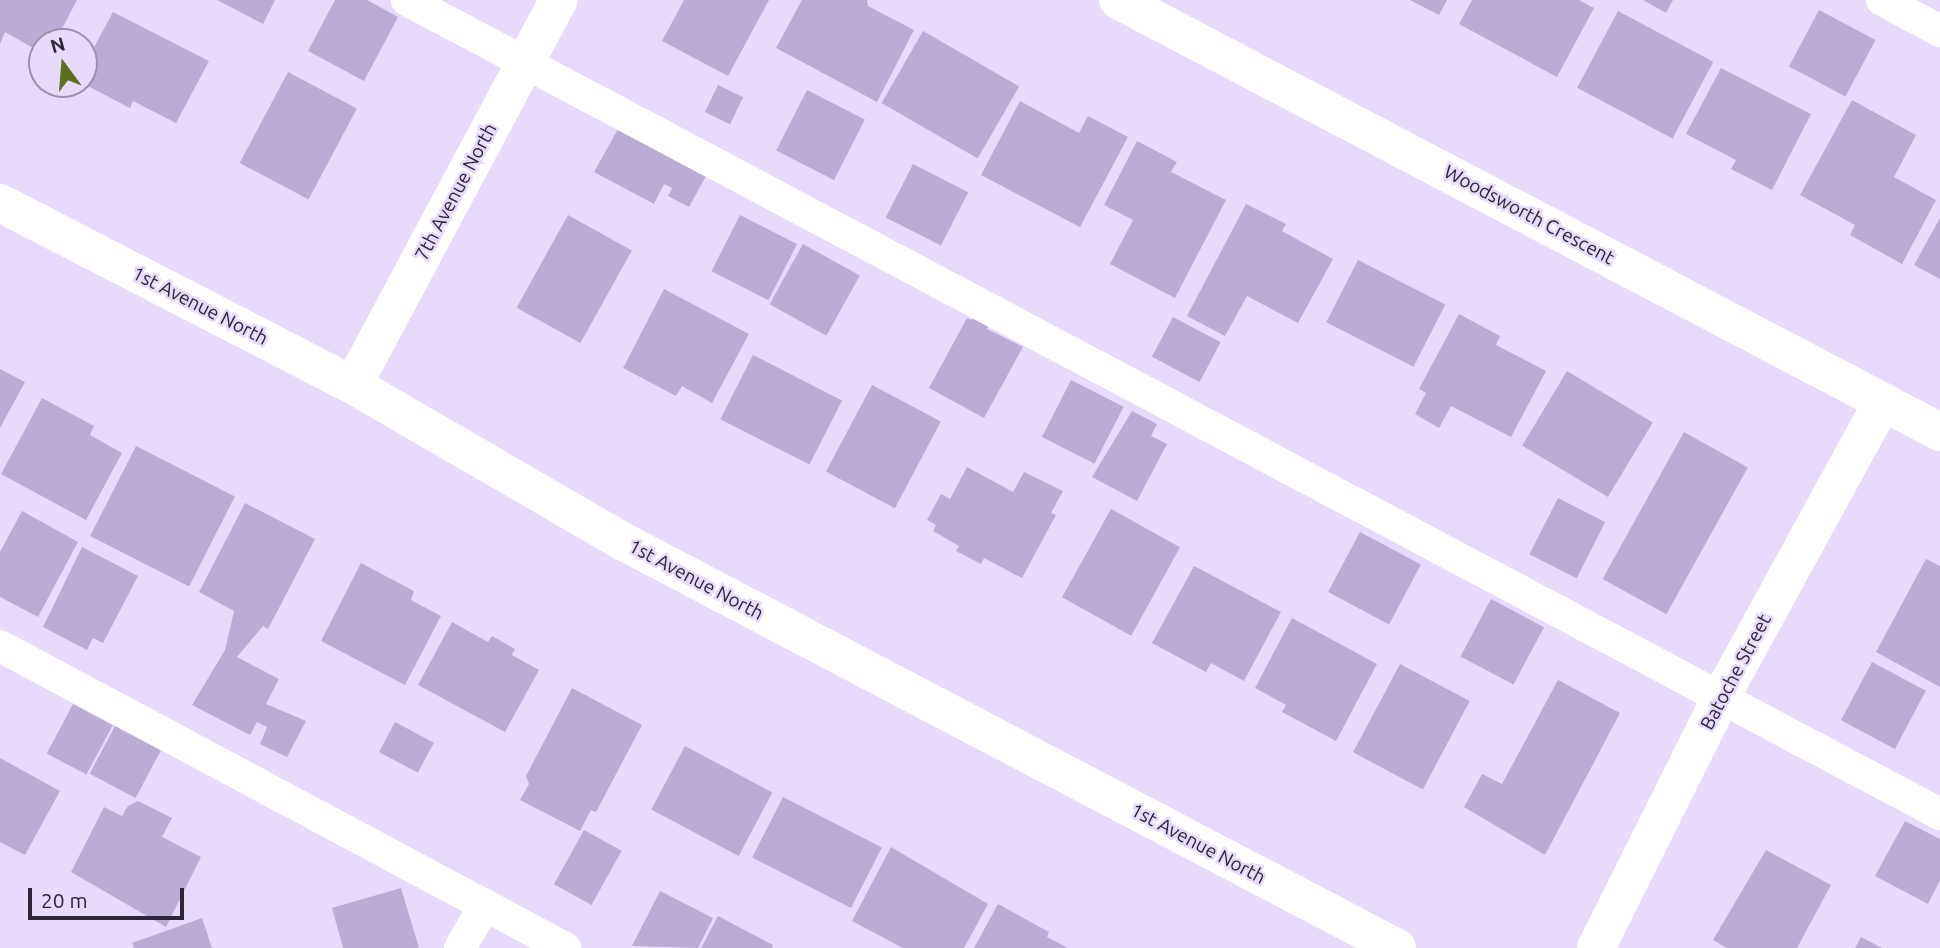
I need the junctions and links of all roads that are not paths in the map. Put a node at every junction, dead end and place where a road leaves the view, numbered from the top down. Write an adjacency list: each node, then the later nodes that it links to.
1 (407, 0): 6 (lane)
2 (559, 0): 6 (street, 7th Avenue North)
3 (1118, 0): 9 (street, Woodsworth Crescent)
4 (1882, 0): 5 (lane)
5 (1940, 31)
6 (524, 64): 8 (street, 7th Avenue North); 12 (lane)
7 (0, 203): 8 (street, 1st Avenue North)
8 (354, 385): 17 (street, 1st Avenue North)
9 (1884, 401): 10 (street, Woodsworth Crescent); 12 (street, Batoche Street)
10 (1940, 432)
11 (0, 646): 14 (lane)
12 (1721, 697): 13 (lane); 18 (street, Batoche Street)
13 (1940, 814)
14 (485, 905): 15 (lane); 16 (lane)
15 (460, 948)
16 (565, 948)
17 (1397, 948)
18 (1595, 948)

